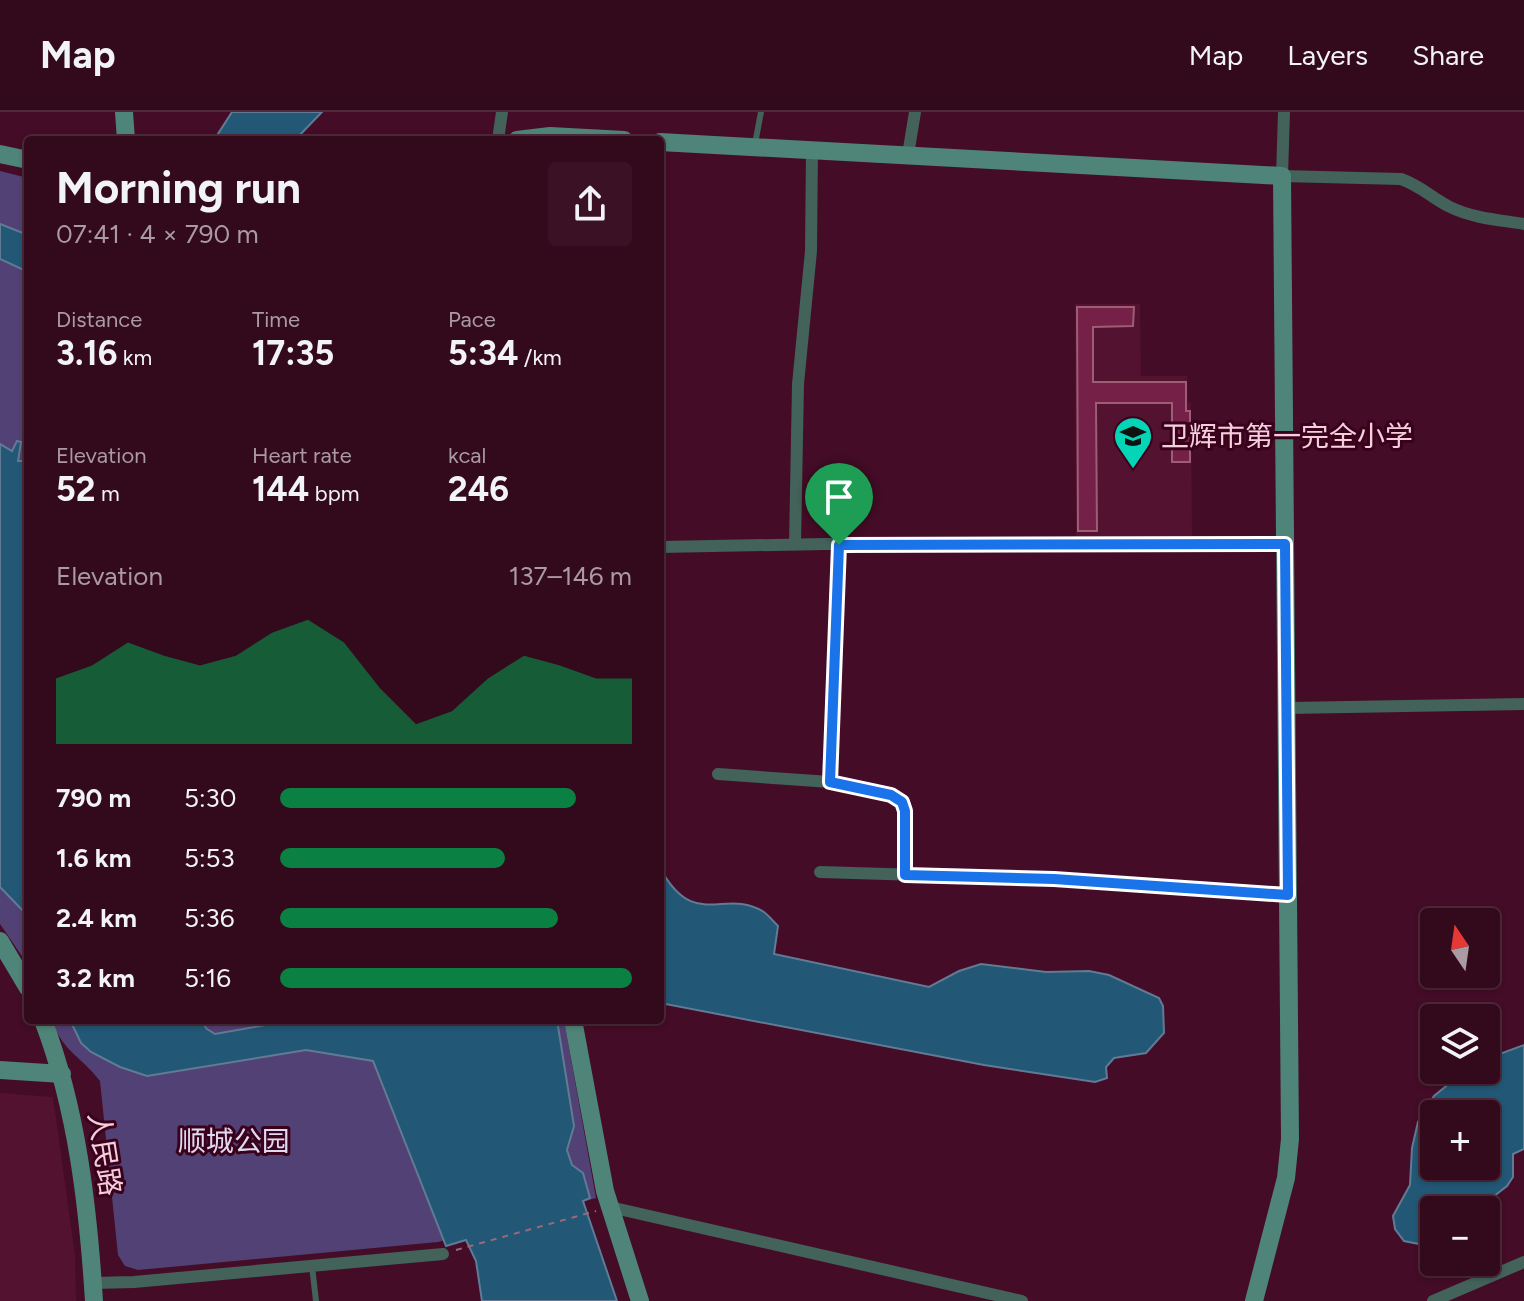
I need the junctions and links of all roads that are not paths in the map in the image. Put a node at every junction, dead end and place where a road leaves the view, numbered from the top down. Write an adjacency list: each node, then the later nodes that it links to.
1 (124, 112): 6 (street)
2 (502, 112): 7 (street)
3 (761, 112): 9 (lane)
4 (915, 112): 12 (street)
5 (1284, 112): 14 (street)
6 (126, 136)
7 (499, 136)
8 (664, 142): 9 (street)
9 (755, 147): 10 (street)
10 (812, 150): 12 (street); 17 (street)
11 (0, 154): 13 (street)
12 (908, 155): 14 (street)
13 (24, 159)
14 (1282, 176): 15 (street); 16 (street)
15 (1524, 224)
16 (1285, 544): 18 (street); 21 (street)
17 (795, 545): 18 (street); 19 (street)
18 (839, 545): 23 (street)
19 (664, 547)
20 (1524, 704): 21 (street)
21 (1288, 708): 26 (street)
22 (718, 774): 23 (street)
23 (830, 782): 25 (street)
24 (820, 872): 25 (street)
25 (905, 875): 26 (street)
26 (1288, 895): 41 (street)
27 (0, 941): 28 (street)
28 (24, 981)
29 (44, 1024): 32 (street, 人民路)
30 (574, 1024): 33 (street)
31 (0, 1070): 32 (street)
32 (62, 1074): 37 (street, 人民路)
33 (610, 1207): 39 (street); 40 (street)
34 (443, 1254): 36 (street)
35 (1524, 1262): 42 (street)
36 (312, 1266): 37 (street); 38 (lane)
37 (93, 1292)
38 (316, 1301)
39 (640, 1301)
40 (1022, 1301)
41 (1254, 1301)
42 (1433, 1301)

